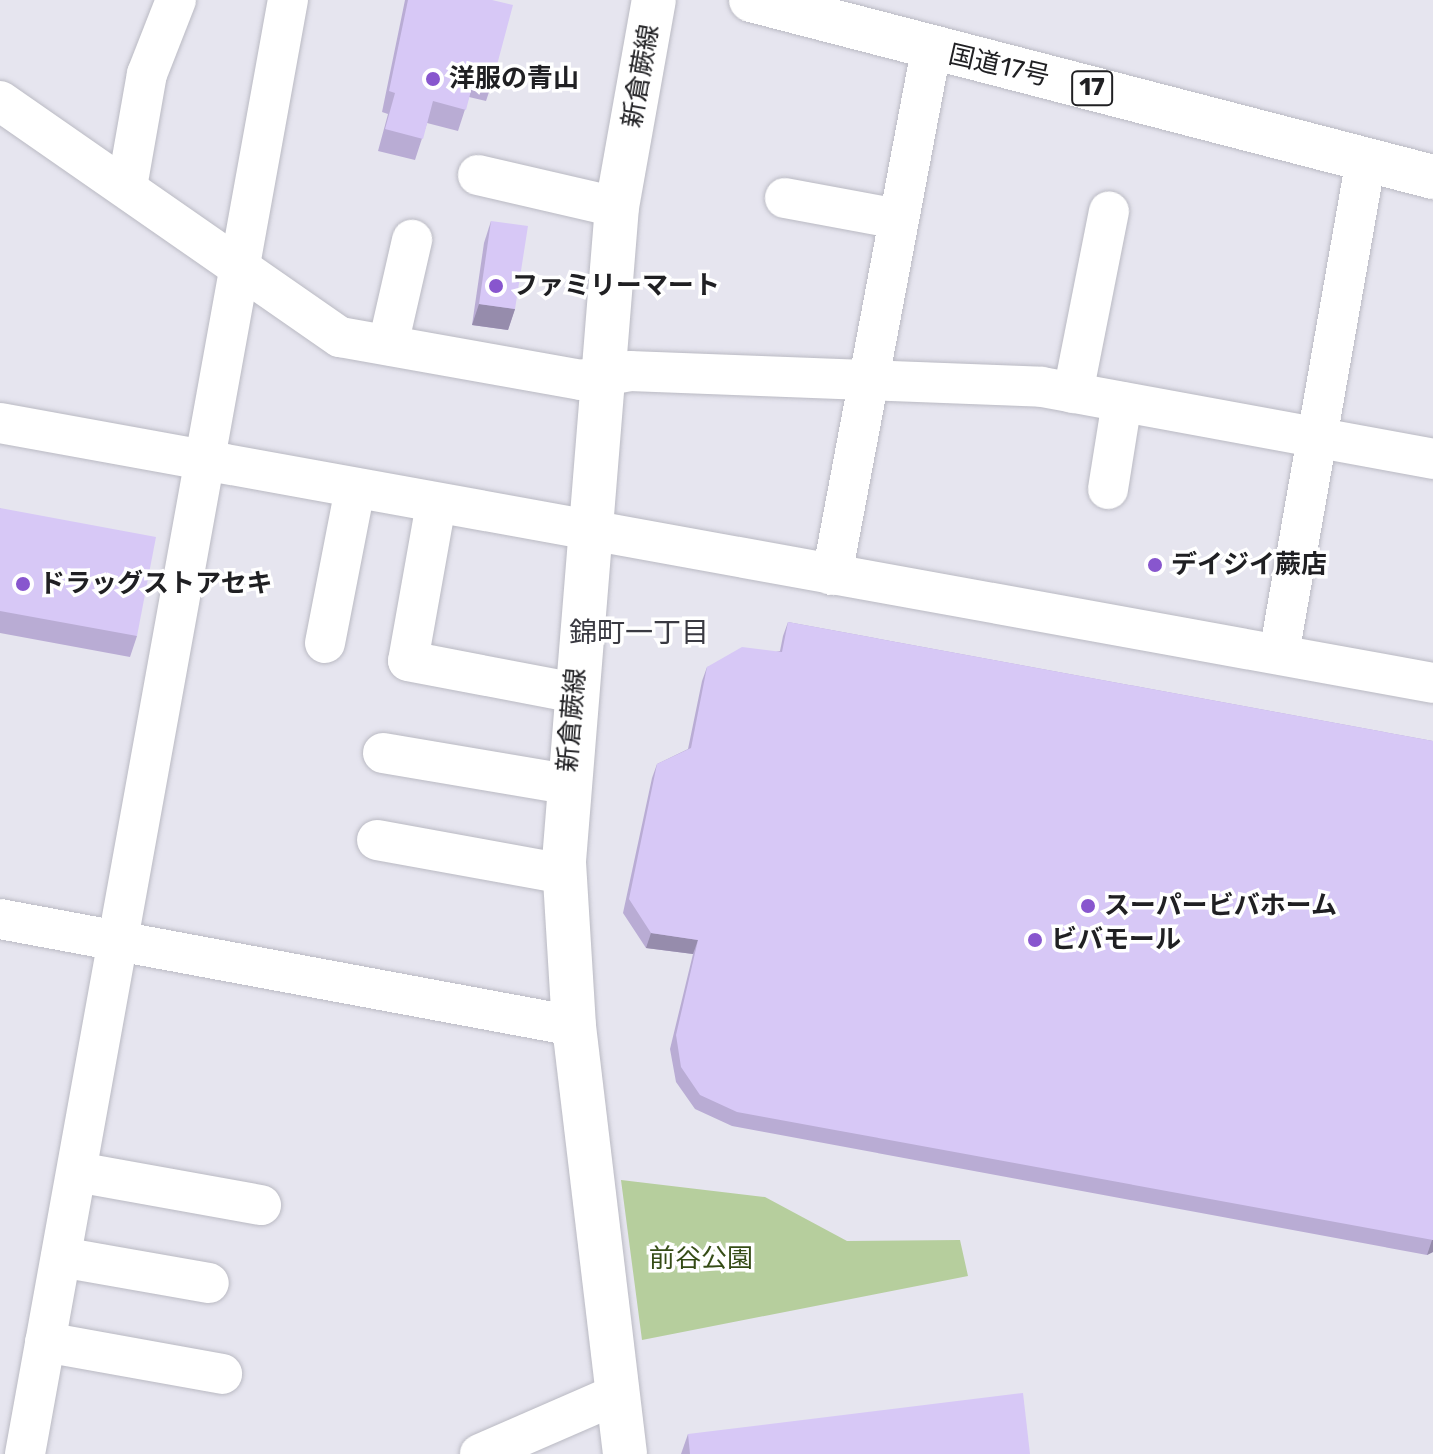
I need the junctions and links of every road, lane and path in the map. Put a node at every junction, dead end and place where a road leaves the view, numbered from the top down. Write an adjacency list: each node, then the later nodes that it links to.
1 (176, 0): 10 (street)
2 (288, 0): 16 (street)
3 (654, 0): 12 (main road, 新倉蕨線)
4 (751, 0): 5 (main road, 国道17号 / 17)
5 (931, 50): 7 (main road, 国道17号 / 17); 14 (street)
6 (0, 101): 10 (street)
7 (1366, 159): 9 (main road, 国道17号 / 17); 23 (street)
8 (478, 175): 12 (street)
9 (1433, 177)
10 (127, 187): 16 (street)
11 (785, 198): 14 (street)
12 (617, 207): 18 (main road, 新倉蕨線)
13 (1109, 212): 20 (street)
14 (898, 219): 19 (street)
15 (412, 240): 17 (street)
16 (240, 265): 17 (street); 24 (street)
17 (388, 345): 18 (street)
18 (605, 376): 19 (street); 29 (main road, 新倉蕨線)
19 (868, 379): 20 (street); 30 (street)
20 (1073, 393): 21 (street)
21 (1122, 402): 23 (street); 27 (street)
22 (0, 423): 24 (street)
23 (1319, 438): 25 (street); 32 (street)
24 (208, 459): 26 (street); 40 (street)
25 (1433, 459)
26 (355, 488): 28 (street); 31 (street)
27 (1108, 489)
28 (436, 504): 29 (street); 34 (street)
29 (590, 534): 30 (street); 34 (main road, 新倉蕨線)
30 (832, 575): 32 (street)
31 (325, 643)
32 (1279, 654): 33 (street)
33 (1433, 683)
34 (575, 693): 36 (main road, 新倉蕨線)
35 (383, 753): 36 (street)
36 (566, 784): 38 (main road, 新倉蕨線)
37 (377, 840): 38 (street)
38 (565, 874): 41 (main road, 新倉蕨線)
39 (0, 919): 40 (street)
40 (120, 940): 41 (street); 42 (street)
41 (574, 1026): 48 (main road, 新倉蕨線)
42 (77, 1172): 43 (street); 44 (street)
43 (261, 1205)
44 (61, 1257): 45 (street); 46 (street)
45 (209, 1283)
46 (45, 1342): 47 (street); 49 (street)
47 (222, 1374)
48 (618, 1394): 50 (street); 51 (main road, 新倉蕨線)
49 (25, 1454)
50 (480, 1454)
51 (625, 1454)

